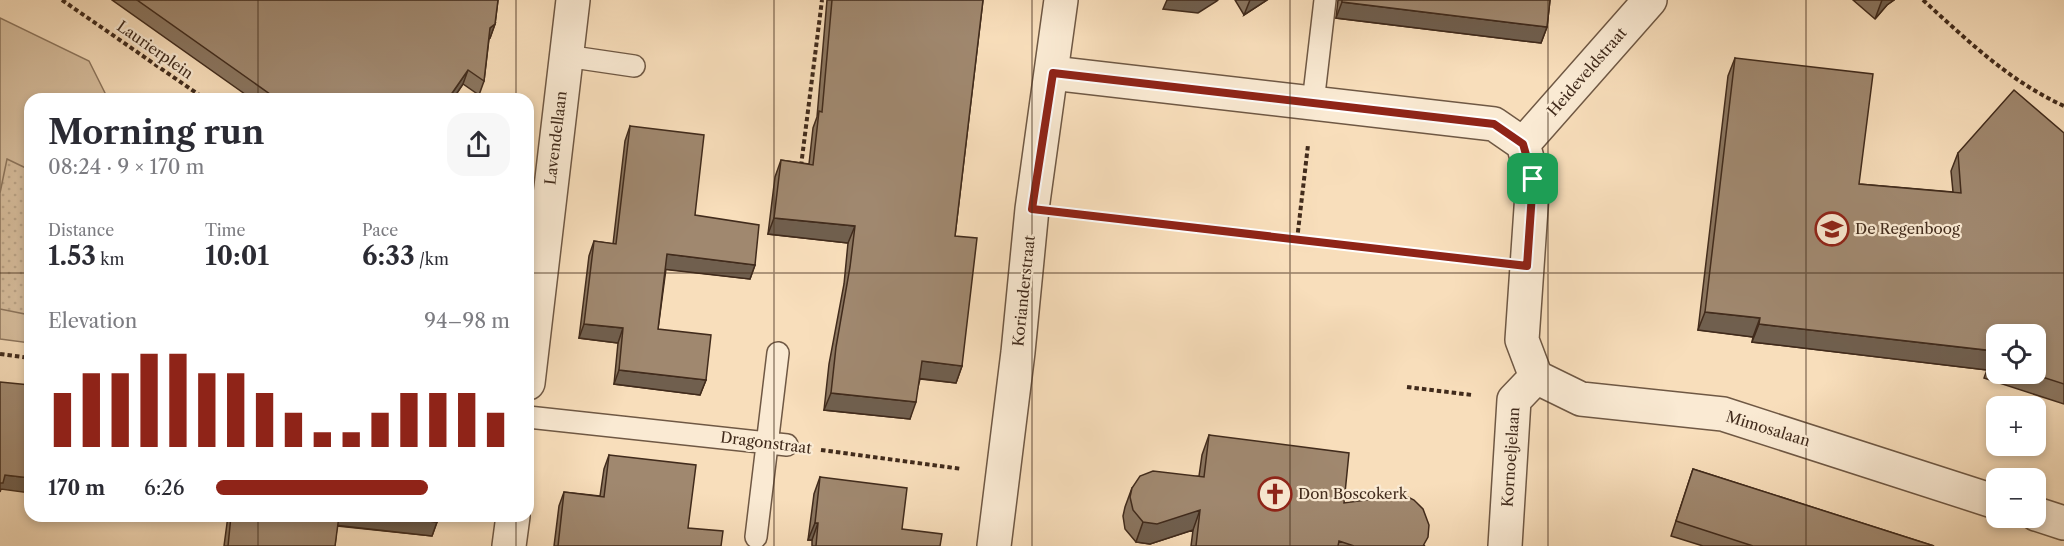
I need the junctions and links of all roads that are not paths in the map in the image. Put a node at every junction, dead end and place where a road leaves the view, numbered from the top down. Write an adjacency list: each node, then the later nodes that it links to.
1 (573, 0): 5 (street, Lavendellaan)
2 (1061, 0): 7 (street, Korianderstraat)
3 (1325, 0): 8 (lane)
4 (1650, 0): 9 (street, Heideveldstraat)
5 (566, 56): 6 (lane); 10 (street, Lavendellaan)
6 (634, 66)
7 (1053, 73): 8 (street); 21 (street, Korianderstraat)
8 (1313, 103): 9 (street)
9 (1523, 144): 12 (street)
10 (534, 331)
11 (778, 353): 14 (lane)
12 (1525, 389): 15 (street, Mimosalaan); 22 (street, Kornoeljelaan)
13 (534, 418): 14 (lane, Dragonstraat)
14 (778, 444): 19 (lane)
15 (1986, 499)
16 (2046, 517): 18 (street)
17 (512, 522): 20 (street)
18 (2064, 523)
19 (756, 537)
20 (509, 546)
21 (994, 546)
22 (1505, 546)

